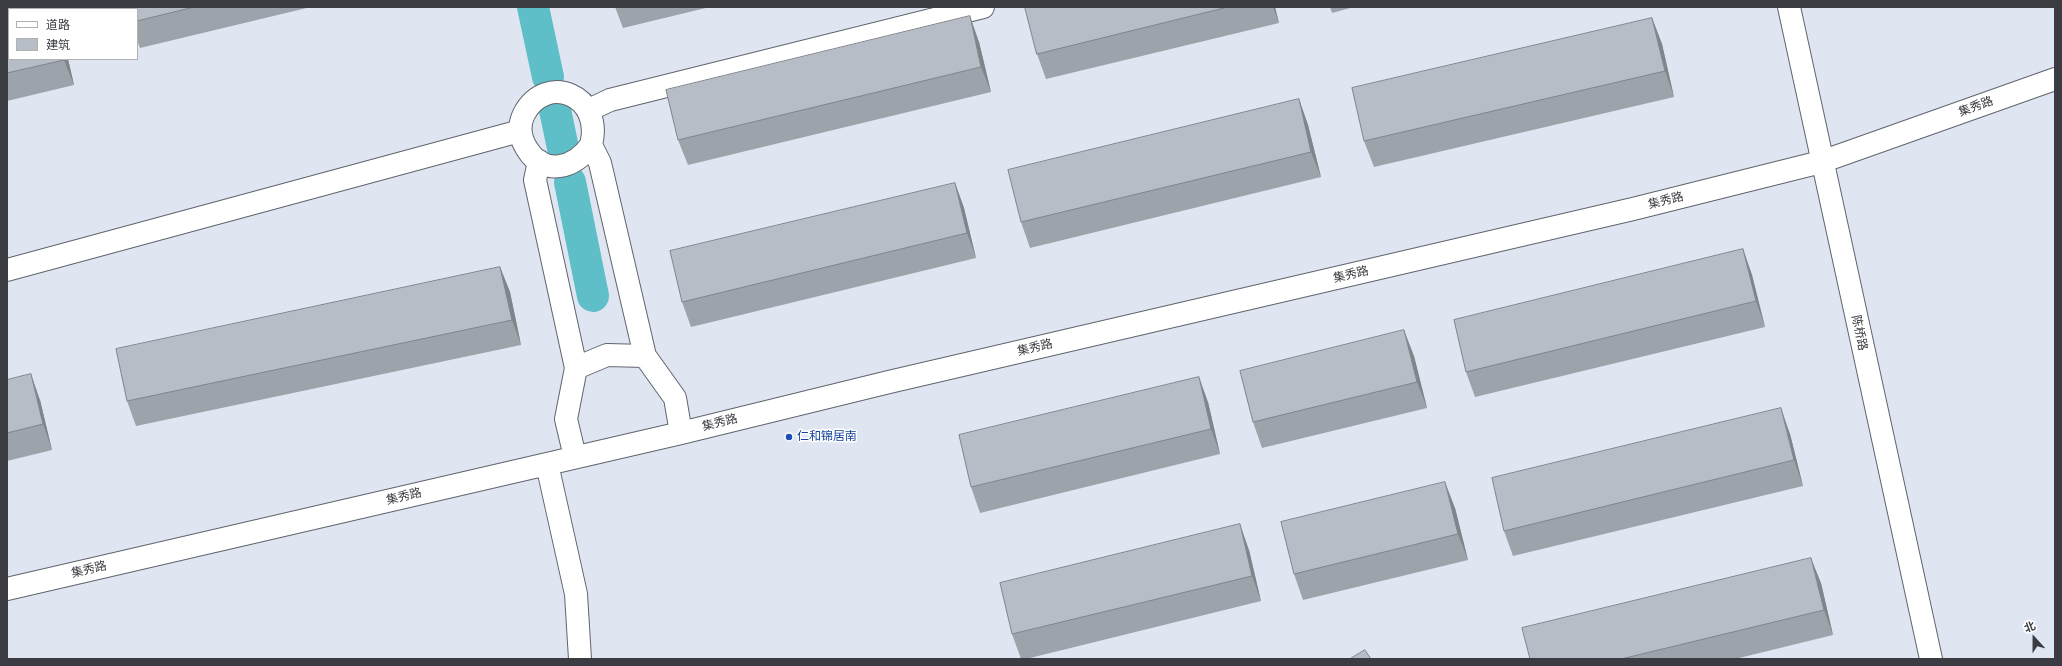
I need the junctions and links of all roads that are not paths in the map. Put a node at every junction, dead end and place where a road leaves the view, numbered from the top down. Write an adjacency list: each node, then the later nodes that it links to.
1 (983, 7): 4 (street)
2 (1789, 7): 8 (street, 陈桥路)
3 (2055, 79): 8 (street, 集秀路)
4 (589, 110): 5 (street); 6 (street)
5 (520, 131): 7 (street); 9 (street)
6 (591, 145): 7 (street); 10 (street)
7 (539, 162): 11 (street)
8 (1821, 162): 12 (street, 集秀路); 17 (street, 陈桥路)
9 (7, 270)
10 (645, 356): 11 (street); 12 (street)
11 (576, 368): 13 (street)
12 (681, 433): 13 (street, 集秀路)
13 (575, 457): 14 (street, 集秀路)
14 (547, 464): 15 (street, 集秀路); 16 (street)
15 (7, 589)
16 (580, 659)
17 (1931, 659)

